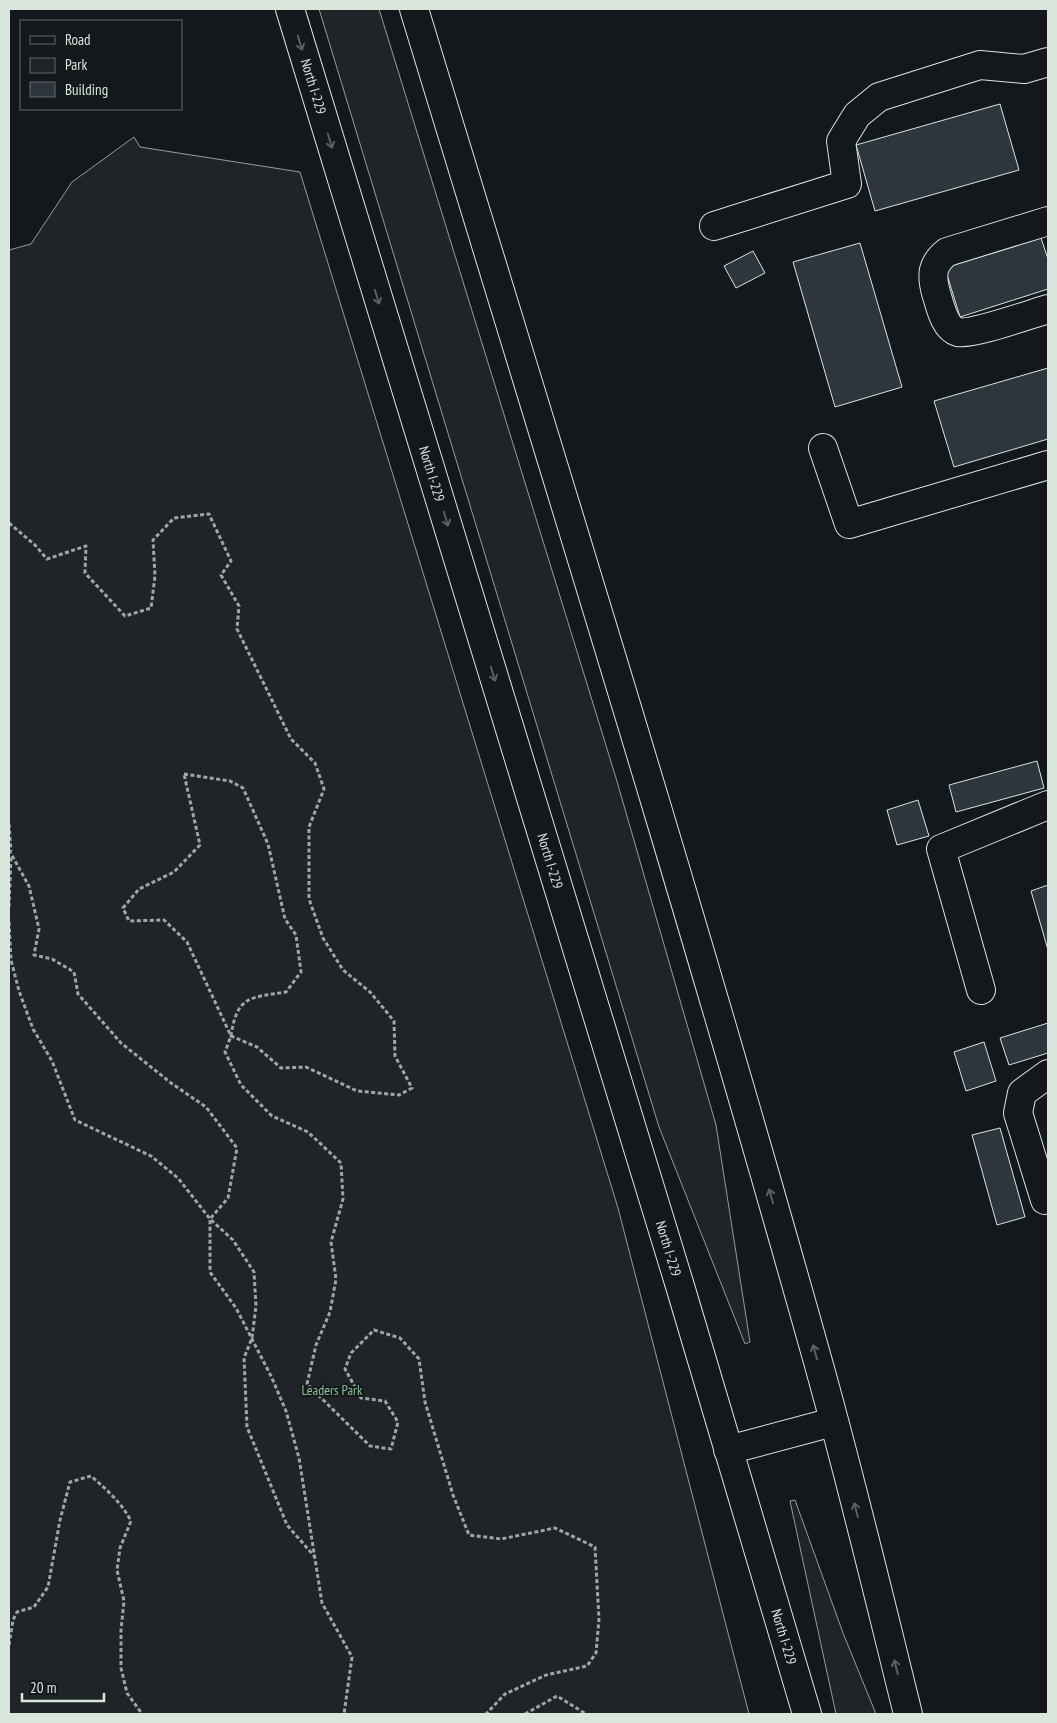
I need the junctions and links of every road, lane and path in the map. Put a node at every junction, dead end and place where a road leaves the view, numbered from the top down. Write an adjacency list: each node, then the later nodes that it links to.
1 (290, 9): 23 (main road, North I-229, one-way to 23)
2 (414, 9): 22 (main road, one-way to 2)
3 (1048, 62): 5 (main road)
4 (1048, 221): 6 (main road)
5 (714, 226)
6 (1048, 309)
7 (824, 448): 8 (main road)
8 (1048, 465)
9 (9, 523): 17 (path)
10 (1048, 805): 16 (main road)
11 (9, 824): 13 (path)
12 (9, 850): 13 (path)
13 (11, 855): 14 (path); 20 (path)
14 (9, 907)
15 (9, 922): 20 (path)
16 (981, 990)
17 (231, 1036): 17 (path); 28 (path)
18 (1048, 1074): 19 (main road)
19 (1045, 1200)
20 (210, 1219): 21 (path); 21 (path)
21 (252, 1338): 24 (path); 24 (path)
22 (834, 1422): 23 (main road); 32 (main road, one-way to 22)
23 (728, 1450): 31 (main road, North I-229)
24 (316, 1558): 27 (path)
25 (9, 1645): 26 (path)
26 (142, 1714)
27 (344, 1714)
28 (486, 1714)
29 (525, 1714): 30 (path)
30 (586, 1714)
31 (807, 1714)
32 (908, 1714)

